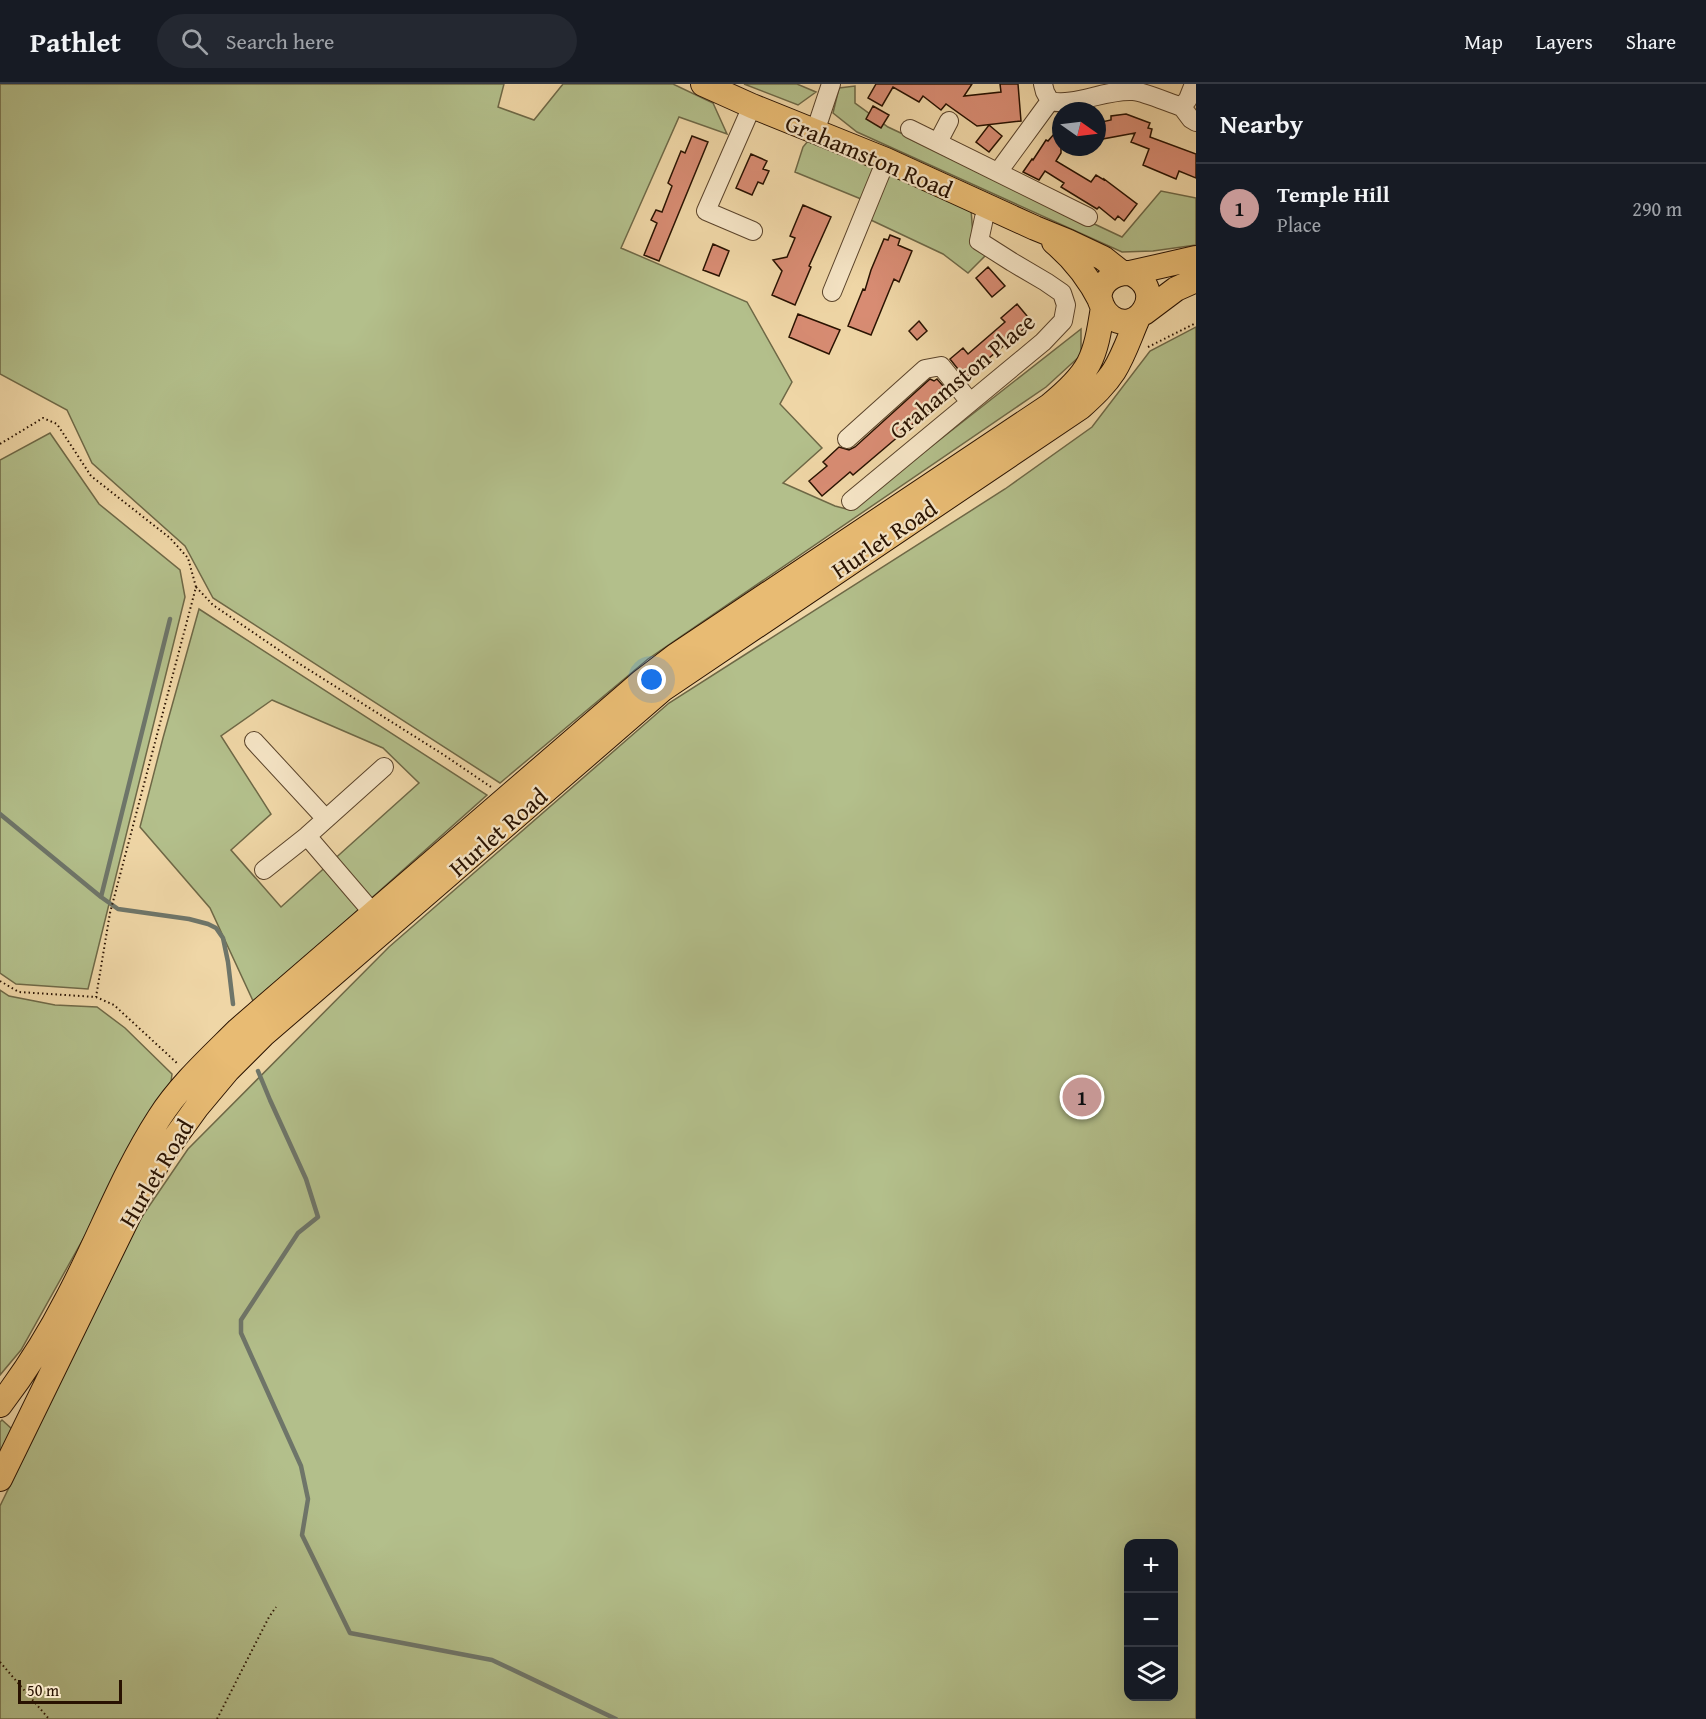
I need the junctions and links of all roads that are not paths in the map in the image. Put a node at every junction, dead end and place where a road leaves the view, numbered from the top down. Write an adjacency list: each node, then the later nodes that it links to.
1 (703, 84): 6 (main road, Grahamston Road)
2 (831, 84): 11 (street)
3 (1043, 84): 5 (street)
4 (1194, 84): 7 (street)
5 (1050, 101): 7 (street); 14 (street)
6 (752, 106): 11 (main road, Grahamston Road); 18 (street)
7 (1182, 107): 9 (street)
8 (949, 122): 12 (street)
9 (1196, 122)
10 (910, 129): 12 (street)
11 (815, 132): 13 (main road, Grahamston Road)
12 (938, 142): 14 (street)
13 (886, 160): 15 (main road, Grahamston Road); 22 (street)
14 (998, 172): 16 (street)
15 (989, 208): 17 (main road, Grahamston Road); 25 (street, Grahamston Place)
16 (1088, 217)
17 (1035, 228): 20 (main road, Grahamston Road); 23 (main road, Grahamston Road)
18 (753, 231)
19 (1196, 258): 20 (main road)
20 (1126, 273): 23 (main road); 24 (main road)
21 (1196, 280): 24 (main road)
22 (832, 292)
23 (1102, 304): 24 (main road); 33 (main road, Hurlet Road)
24 (1141, 315): 35 (main road, Hurlet Road)
25 (970, 402): 26 (street); 27 (street, Grahamston Place)
26 (847, 439)
27 (850, 501)
28 (254, 741): 30 (street)
29 (384, 767): 30 (street)
30 (326, 819): 31 (street)
31 (307, 836): 32 (street); 33 (street)
32 (264, 870)
33 (373, 913): 34 (main road, Hurlet Road)
34 (0, 1405)
35 (0, 1479)

